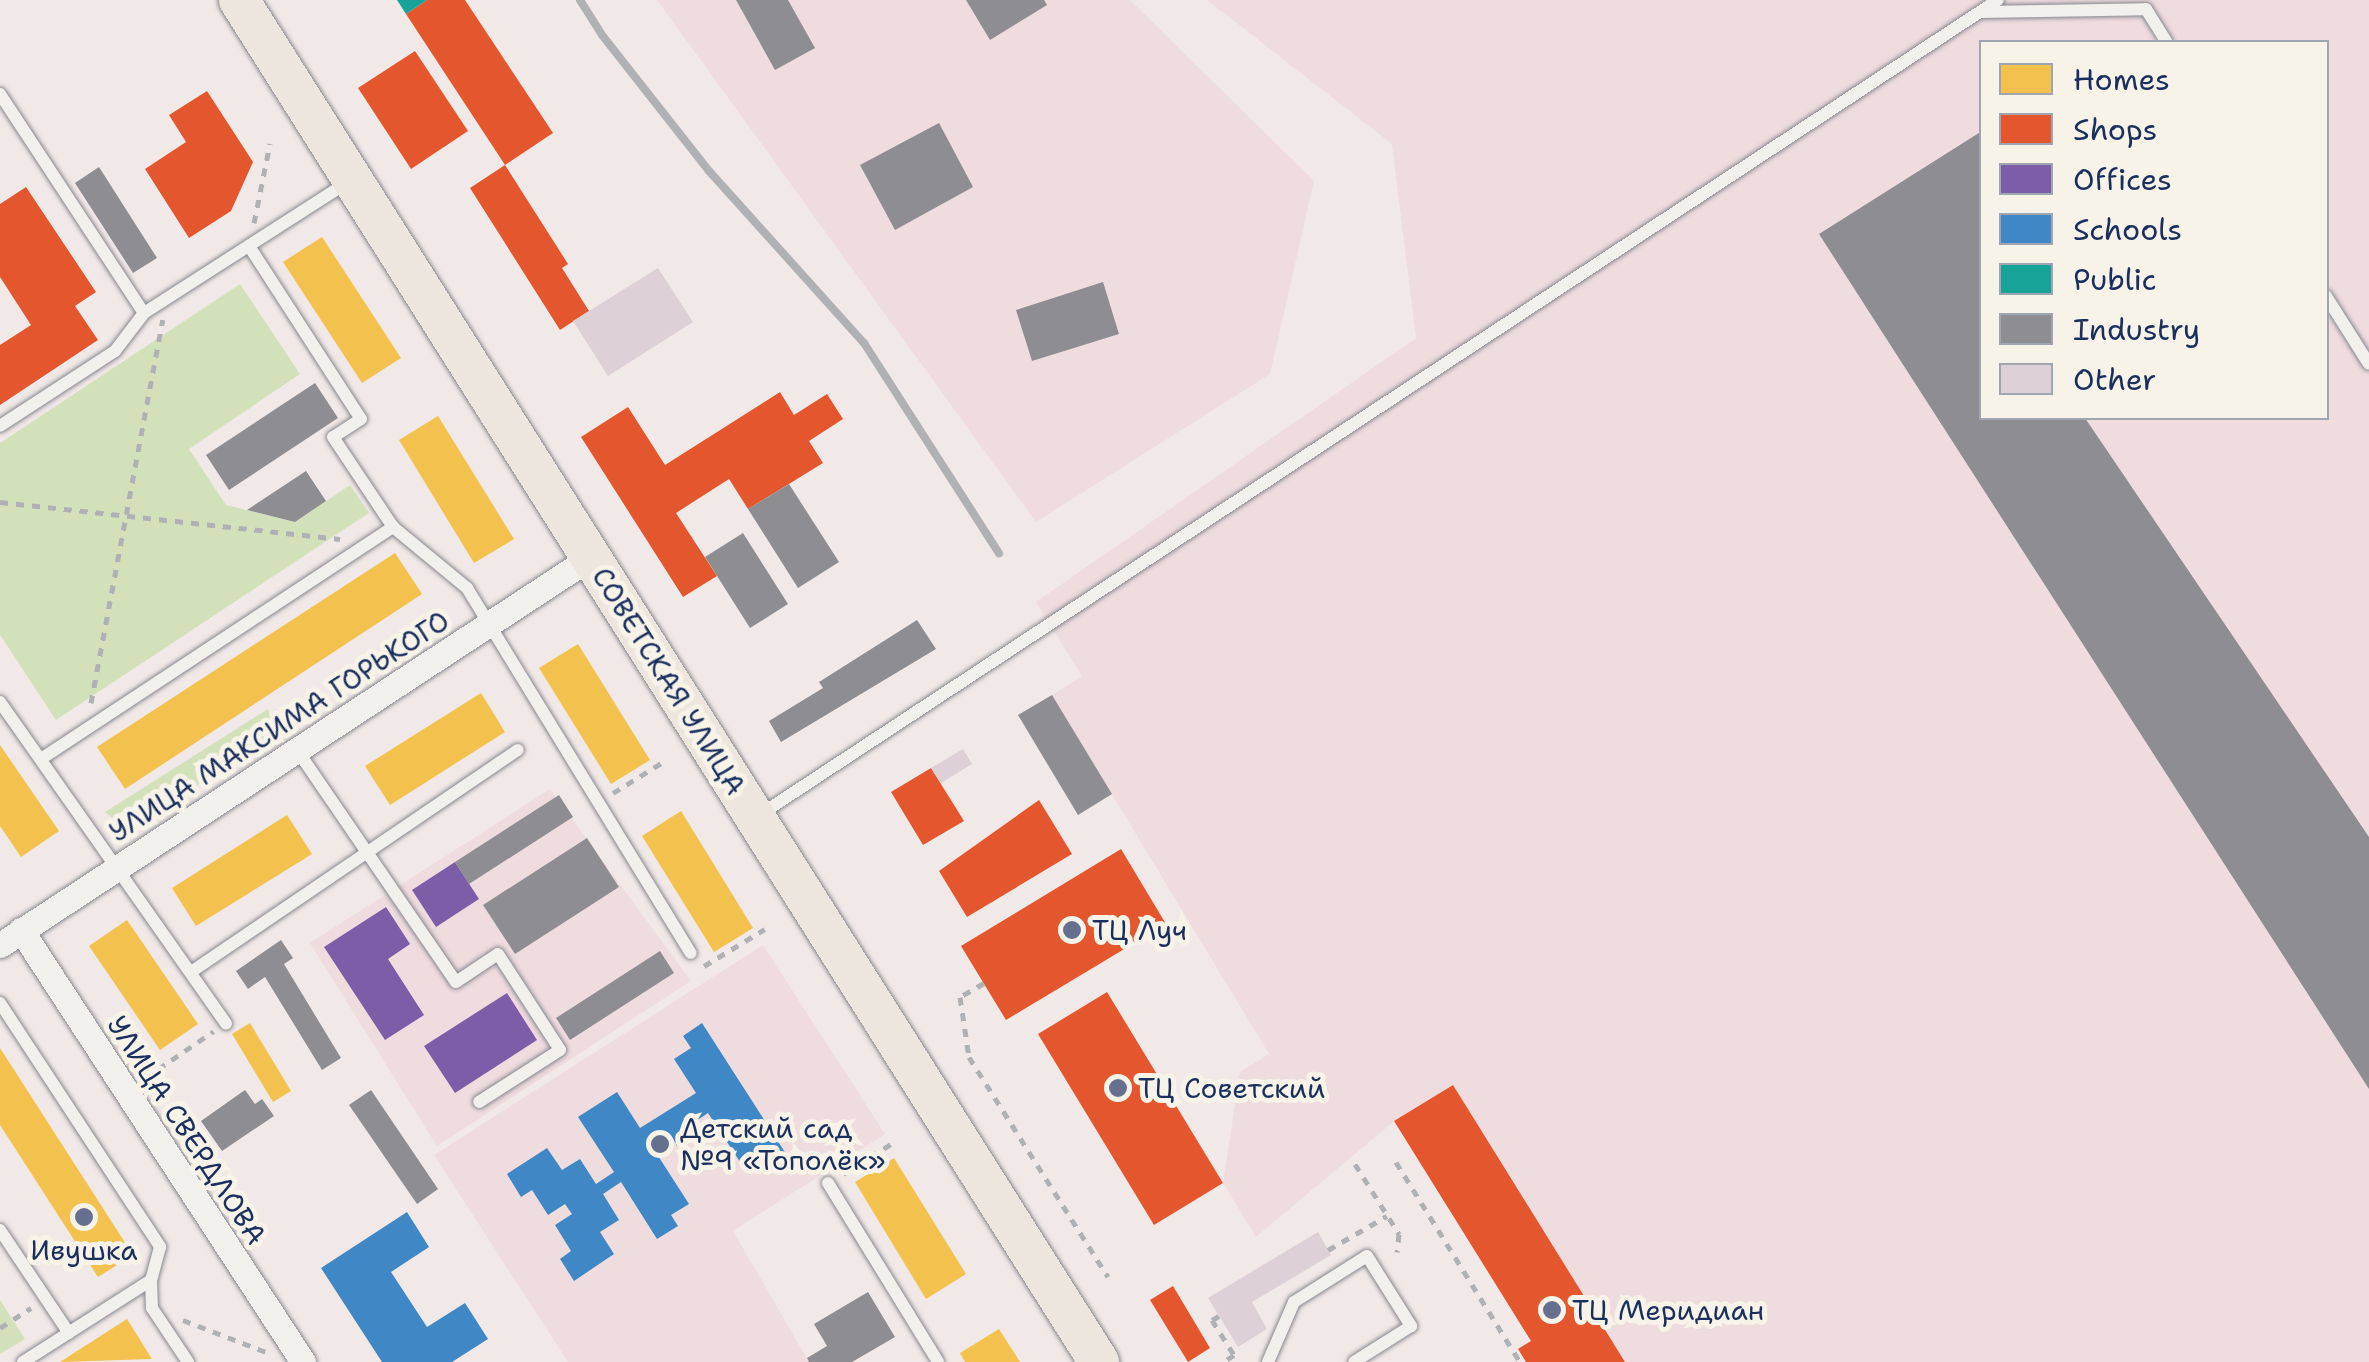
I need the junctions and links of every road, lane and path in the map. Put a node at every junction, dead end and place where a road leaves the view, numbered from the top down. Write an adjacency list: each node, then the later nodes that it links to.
1 (239, 0): 7 (main road, СОВЕТСКАЯ УЛИЦА)
2 (1998, 0): 3 (lane)
3 (1979, 12): 4 (lane); 27 (lane)
4 (2166, 40)
5 (0, 94): 11 (lane)
6 (270, 144): 8 (path)
7 (352, 180): 8 (lane); 18 (main road, СОВЕТСКАЯ УЛИЦА)
8 (249, 246): 9 (lane); 16 (lane)
9 (168, 298): 11 (lane); 15 (path)
10 (2329, 301): 12 (lane)
11 (144, 313): 13 (lane)
12 (2369, 364)
13 (0, 426)
14 (0, 502): 15 (path)
15 (127, 516): 17 (path); 21 (path)
16 (393, 527): 17 (lane); 19 (lane)
17 (369, 542): 21 (lane)
18 (591, 558): 19 (street, УЛИЦА МАКСИМА ГОРЬКОГО); 27 (main road, СОВЕТСКАЯ УЛИЦА)
19 (489, 624): 22 (street, УЛИЦА МАКСИМА ГОРЬКОГО); 26 (lane)
20 (0, 702): 24 (lane)
21 (86, 729): 24 (lane)
22 (297, 750): 28 (lane); 29 (street, УЛИЦА МАКСИМА ГОРЬКОГО)
23 (518, 750): 28 (lane)
24 (41, 759): 29 (lane)
25 (663, 762): 26 (path)
26 (598, 802): 32 (lane)
27 (756, 818): 59 (main road, СОВЕТСКАЯ УЛИЦА)
28 (368, 853): 33 (lane); 38 (lane)
29 (119, 866): 31 (street, УЛИЦА МАКСИМА ГОРЬКОГО); 33 (lane)
30 (765, 928): 32 (path)
31 (10, 937): 37 (street, УЛИЦА СВЕРДЛОВА)
32 (690, 953)
33 (192, 972): 36 (lane)
34 (984, 983): 47 (path)
35 (0, 1003): 48 (lane)
36 (226, 1023): 37 (path)
37 (126, 1091): 57 (street, УЛИЦА СВЕРДЛОВА)
38 (479, 1102)
39 (896, 1141): 42 (path)
40 (1396, 1162): 63 (path)
41 (1355, 1164): 43 (path)
42 (828, 1183): 58 (lane)
43 (1387, 1216): 45 (path); 46 (path)
44 (0, 1230): 49 (lane)
45 (1328, 1250)
46 (1397, 1252)
47 (1108, 1277)
48 (152, 1280): 50 (lane); 53 (lane)
49 (46, 1299): 52 (path); 53 (lane)
50 (152, 1308): 54 (path); 56 (lane)
51 (1219, 1316): 60 (path)
52 (0, 1328)
53 (68, 1333): 55 (lane)
54 (274, 1355)
55 (23, 1362)
56 (188, 1362)
57 (302, 1362)
58 (938, 1362)
59 (1099, 1362)
60 (1223, 1362)
61 (1268, 1362): 62 (lane)
62 (1354, 1362)
63 (1520, 1362)

